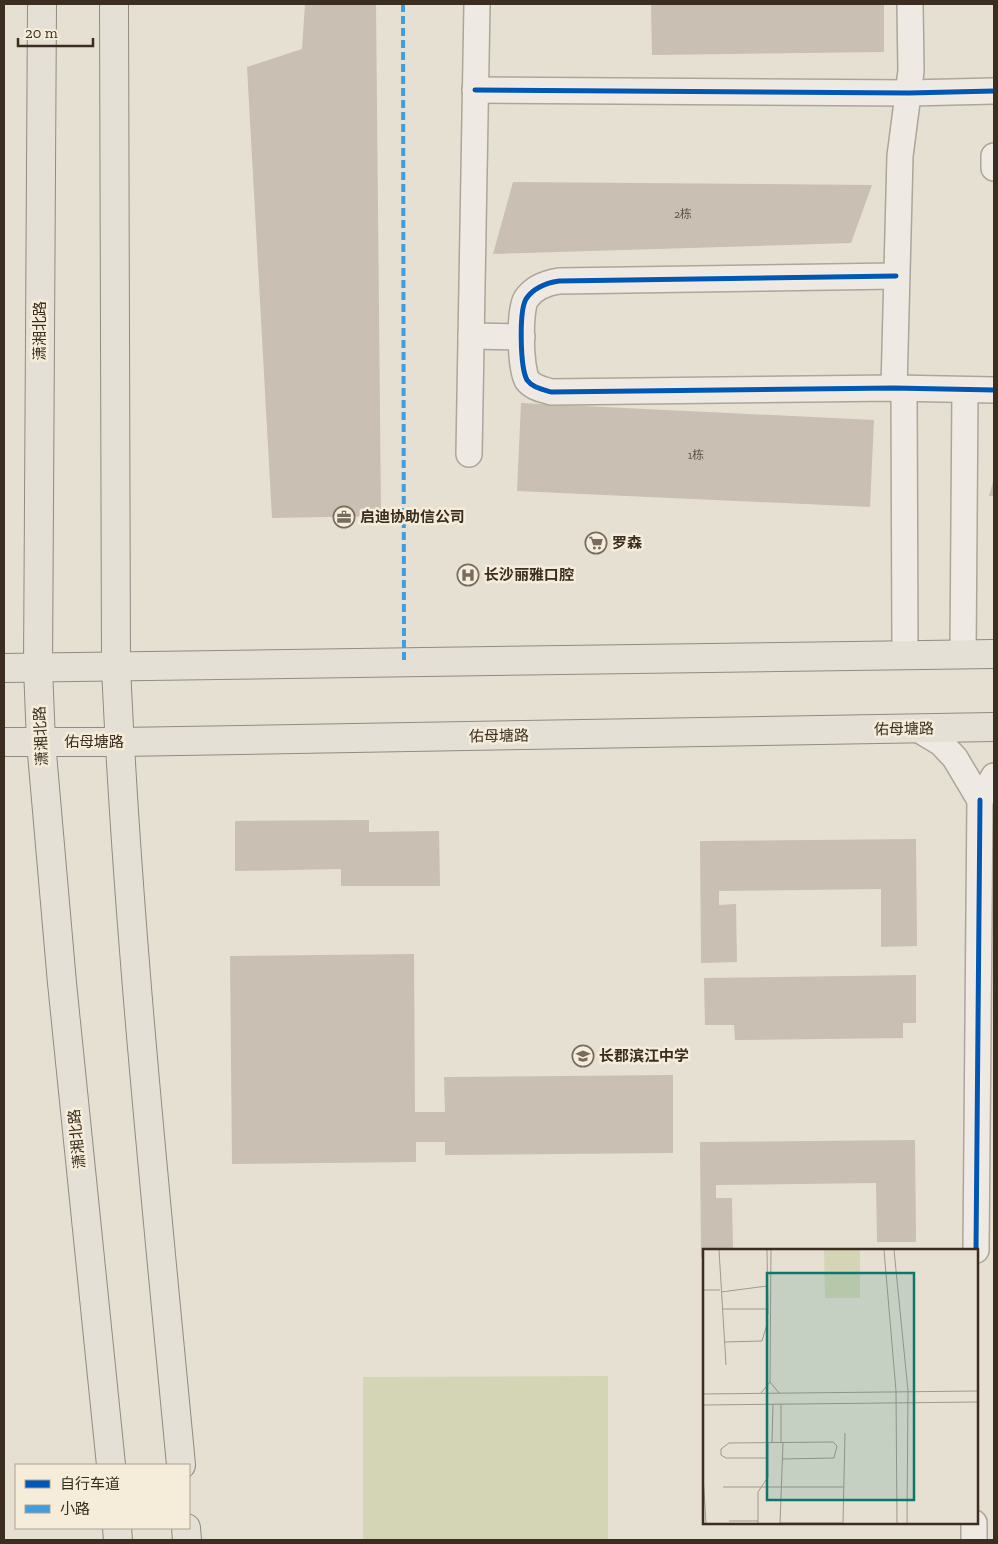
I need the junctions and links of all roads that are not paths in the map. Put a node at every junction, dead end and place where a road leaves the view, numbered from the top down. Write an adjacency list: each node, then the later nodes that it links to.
1 (42, 4): 22 (main road, 潇湘北路)
2 (114, 4): 20 (main road)
3 (477, 4): 5 (street)
4 (910, 4): 7 (street)
5 (475, 90): 7 (street); 11 (street)
6 (994, 91): 7 (street)
7 (909, 93): 10 (street)
8 (994, 156): 9 (street)
9 (994, 168)
10 (896, 276): 12 (street); 13 (street)
11 (471, 336): 12 (street); 16 (street)
12 (522, 337): 13 (street)
13 (899, 389): 14 (street); 19 (street)
14 (965, 390): 15 (street); 17 (street)
15 (994, 390)
16 (469, 454)
17 (963, 654): 18 (main road); 19 (main road)
18 (994, 654)
19 (905, 655): 20 (main road)
20 (116, 666): 22 (main road); 27 (main road)
21 (4, 668): 22 (main road)
22 (38, 668): 26 (main road, 潇湘北路)
23 (994, 727): 24 (main road, 佑母塘路)
24 (916, 728): 27 (main road, 佑母塘路); 29 (street)
25 (4, 742): 26 (main road, 佑母塘路)
26 (40, 742): 27 (main road, 佑母塘路); 31 (main road, 潇湘北路)
27 (120, 742): 32 (main road)
28 (994, 776): 29 (street)
29 (980, 800): 30 (street)
30 (976, 1249)
31 (111, 1464)
32 (181, 1464)
33 (974, 1524): 34 (street)
34 (974, 1540)

